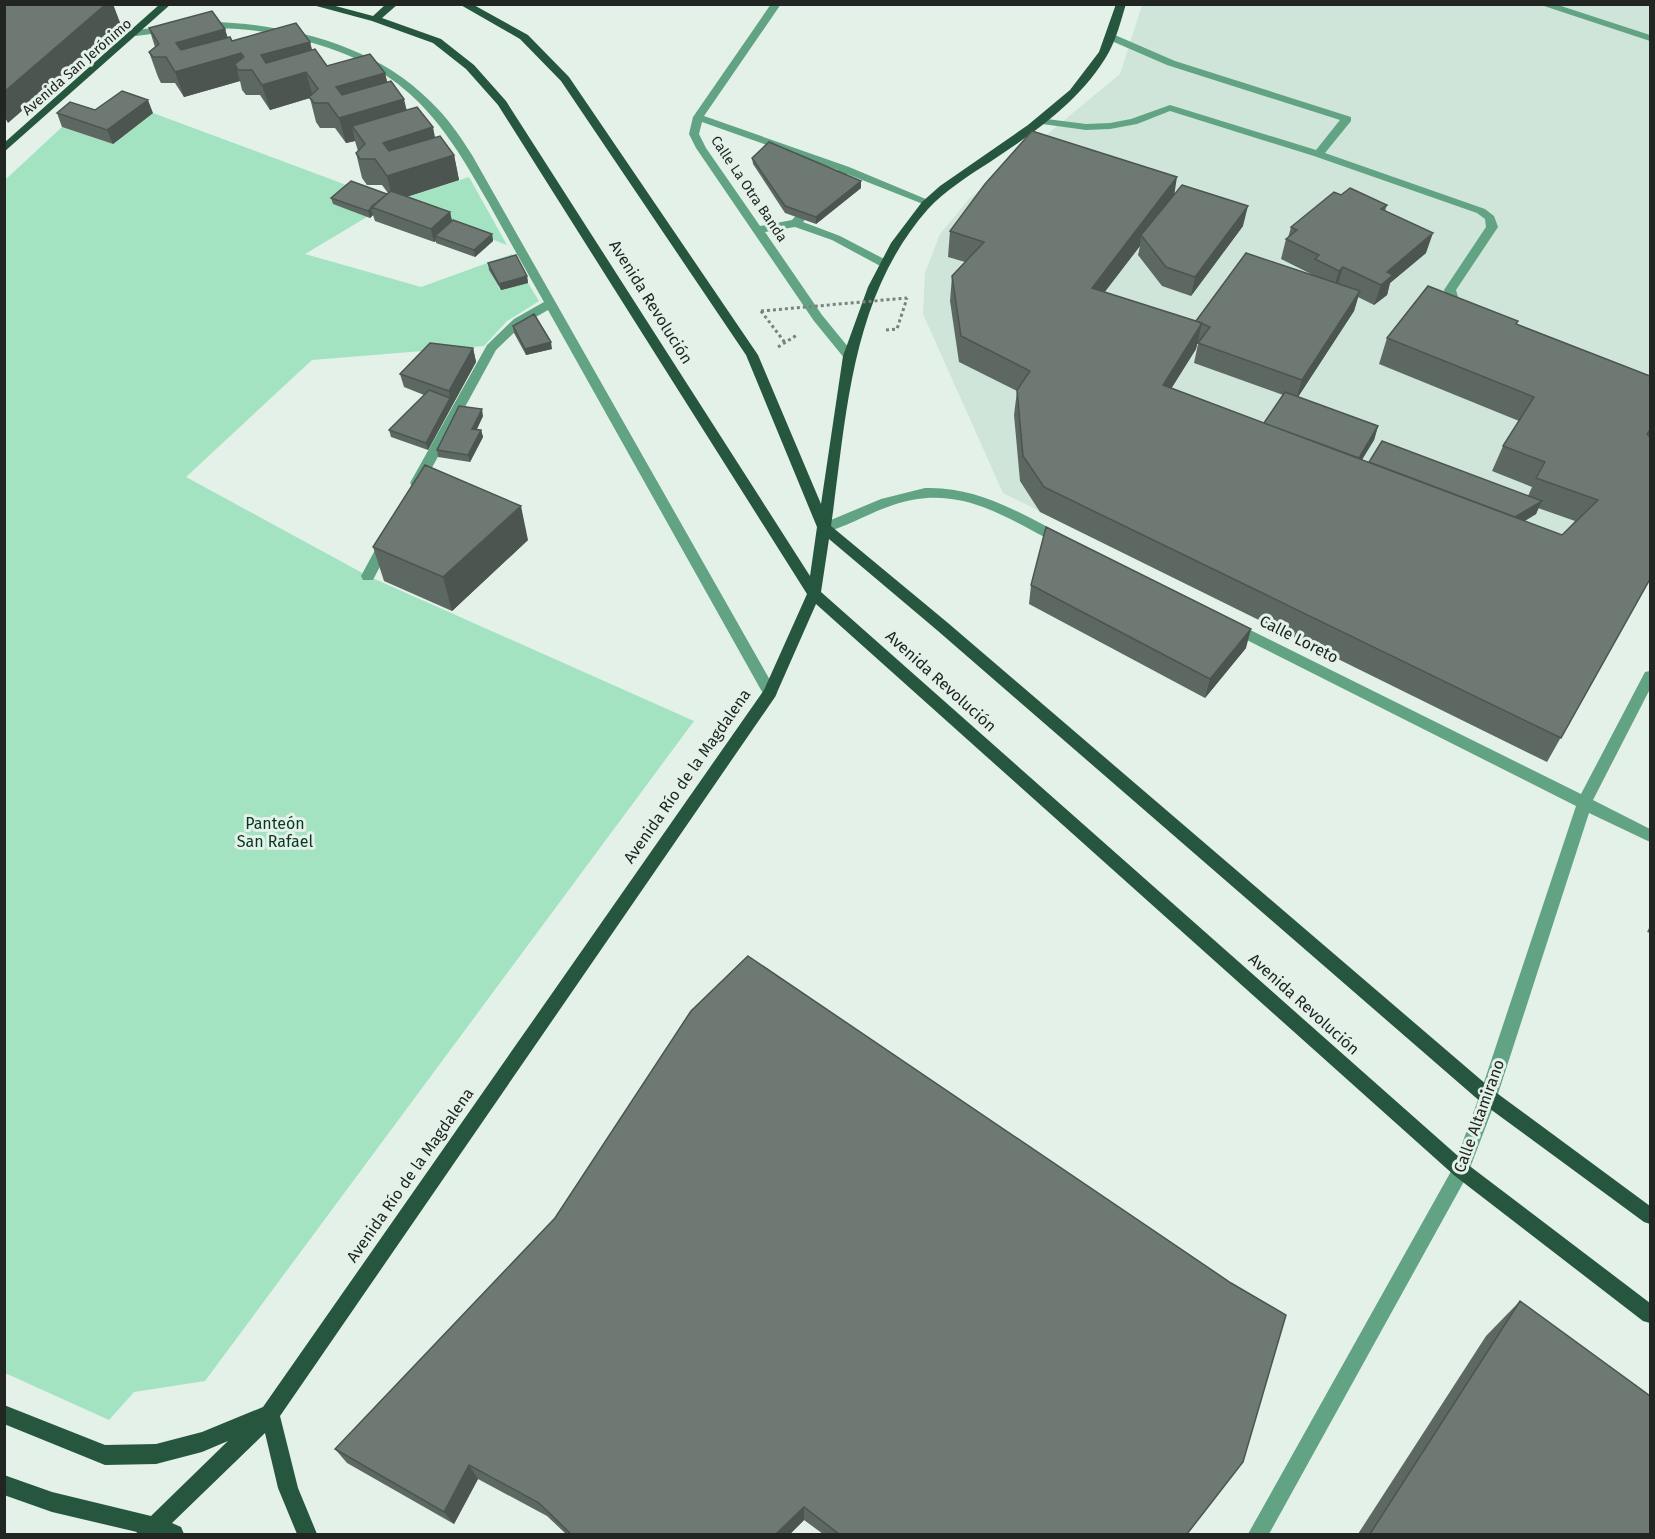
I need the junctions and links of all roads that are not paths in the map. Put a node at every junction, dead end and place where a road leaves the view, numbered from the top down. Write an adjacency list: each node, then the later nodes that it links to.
1 (166, 4): 9 (main road, Avenida San Jerónimo)
2 (314, 4): 8 (main road, Avenida Revolución)
3 (393, 4): 8 (main road)
4 (464, 4): 25 (main road)
5 (776, 4): 12 (street)
6 (1121, 4): 10 (main road, Avenida Río de la Magdalena)
7 (1543, 4): 11 (street)
8 (375, 19): 29 (main road, Avenida Revolución)
9 (136, 33): 14 (main road, Avenida San Jerónimo); 21 (street)
10 (1110, 37): 13 (main road, Avenida Río de la Magdalena); 15 (street)
11 (1650, 38)
12 (698, 117): 16 (street); 19 (street, Calle La Otra Banda)
13 (1039, 121): 15 (street); 17 (main road, Avenida Río de la Magdalena)
14 (4, 148)
15 (1318, 154): 22 (street)
16 (845, 169): 17 (street); 18 (street)
17 (927, 202): 20 (main road, Avenida Río de la Magdalena)
18 (796, 223): 19 (street); 20 (street)
19 (758, 230): 23 (street, Calle La Otra Banda)
20 (884, 264): 23 (main road, Avenida Río de la Magdalena)
21 (550, 304): 24 (street); 32 (street)
22 (1469, 311)
23 (849, 356): 25 (main road, Avenida Río de la Magdalena)
24 (413, 492)
25 (824, 528): 27 (street); 29 (main road, Avenida Río de la Magdalena); 35 (main road)
26 (390, 534): 28 (street)
27 (1076, 548)
28 (368, 576)
29 (814, 594): 32 (main road, Avenida Río de la Magdalena); 36 (main road, Avenida Revolución)
30 (1214, 617): 33 (street, Calle Loreto)
31 (1650, 676): 33 (street, Calle Altamirano)
32 (770, 693): 40 (main road, Avenida Río de la Magdalena)
33 (1585, 802): 34 (street, Calle Loreto); 35 (street, Calle Altamirano)
34 (1650, 837)
35 (1488, 1097): 36 (street, Calle Altamirano); 37 (main road)
36 (1461, 1170): 38 (main road, Avenida Revolución); 44 (street, Calle Altamirano)
37 (1650, 1216)
38 (1650, 1314)
39 (4, 1414): 40 (main road)
40 (270, 1414): 42 (main road, Avenida Río de la Magdalena); 43 (main road)
41 (4, 1485): 42 (main road)
42 (158, 1532)
43 (307, 1534)
44 (1258, 1534)

